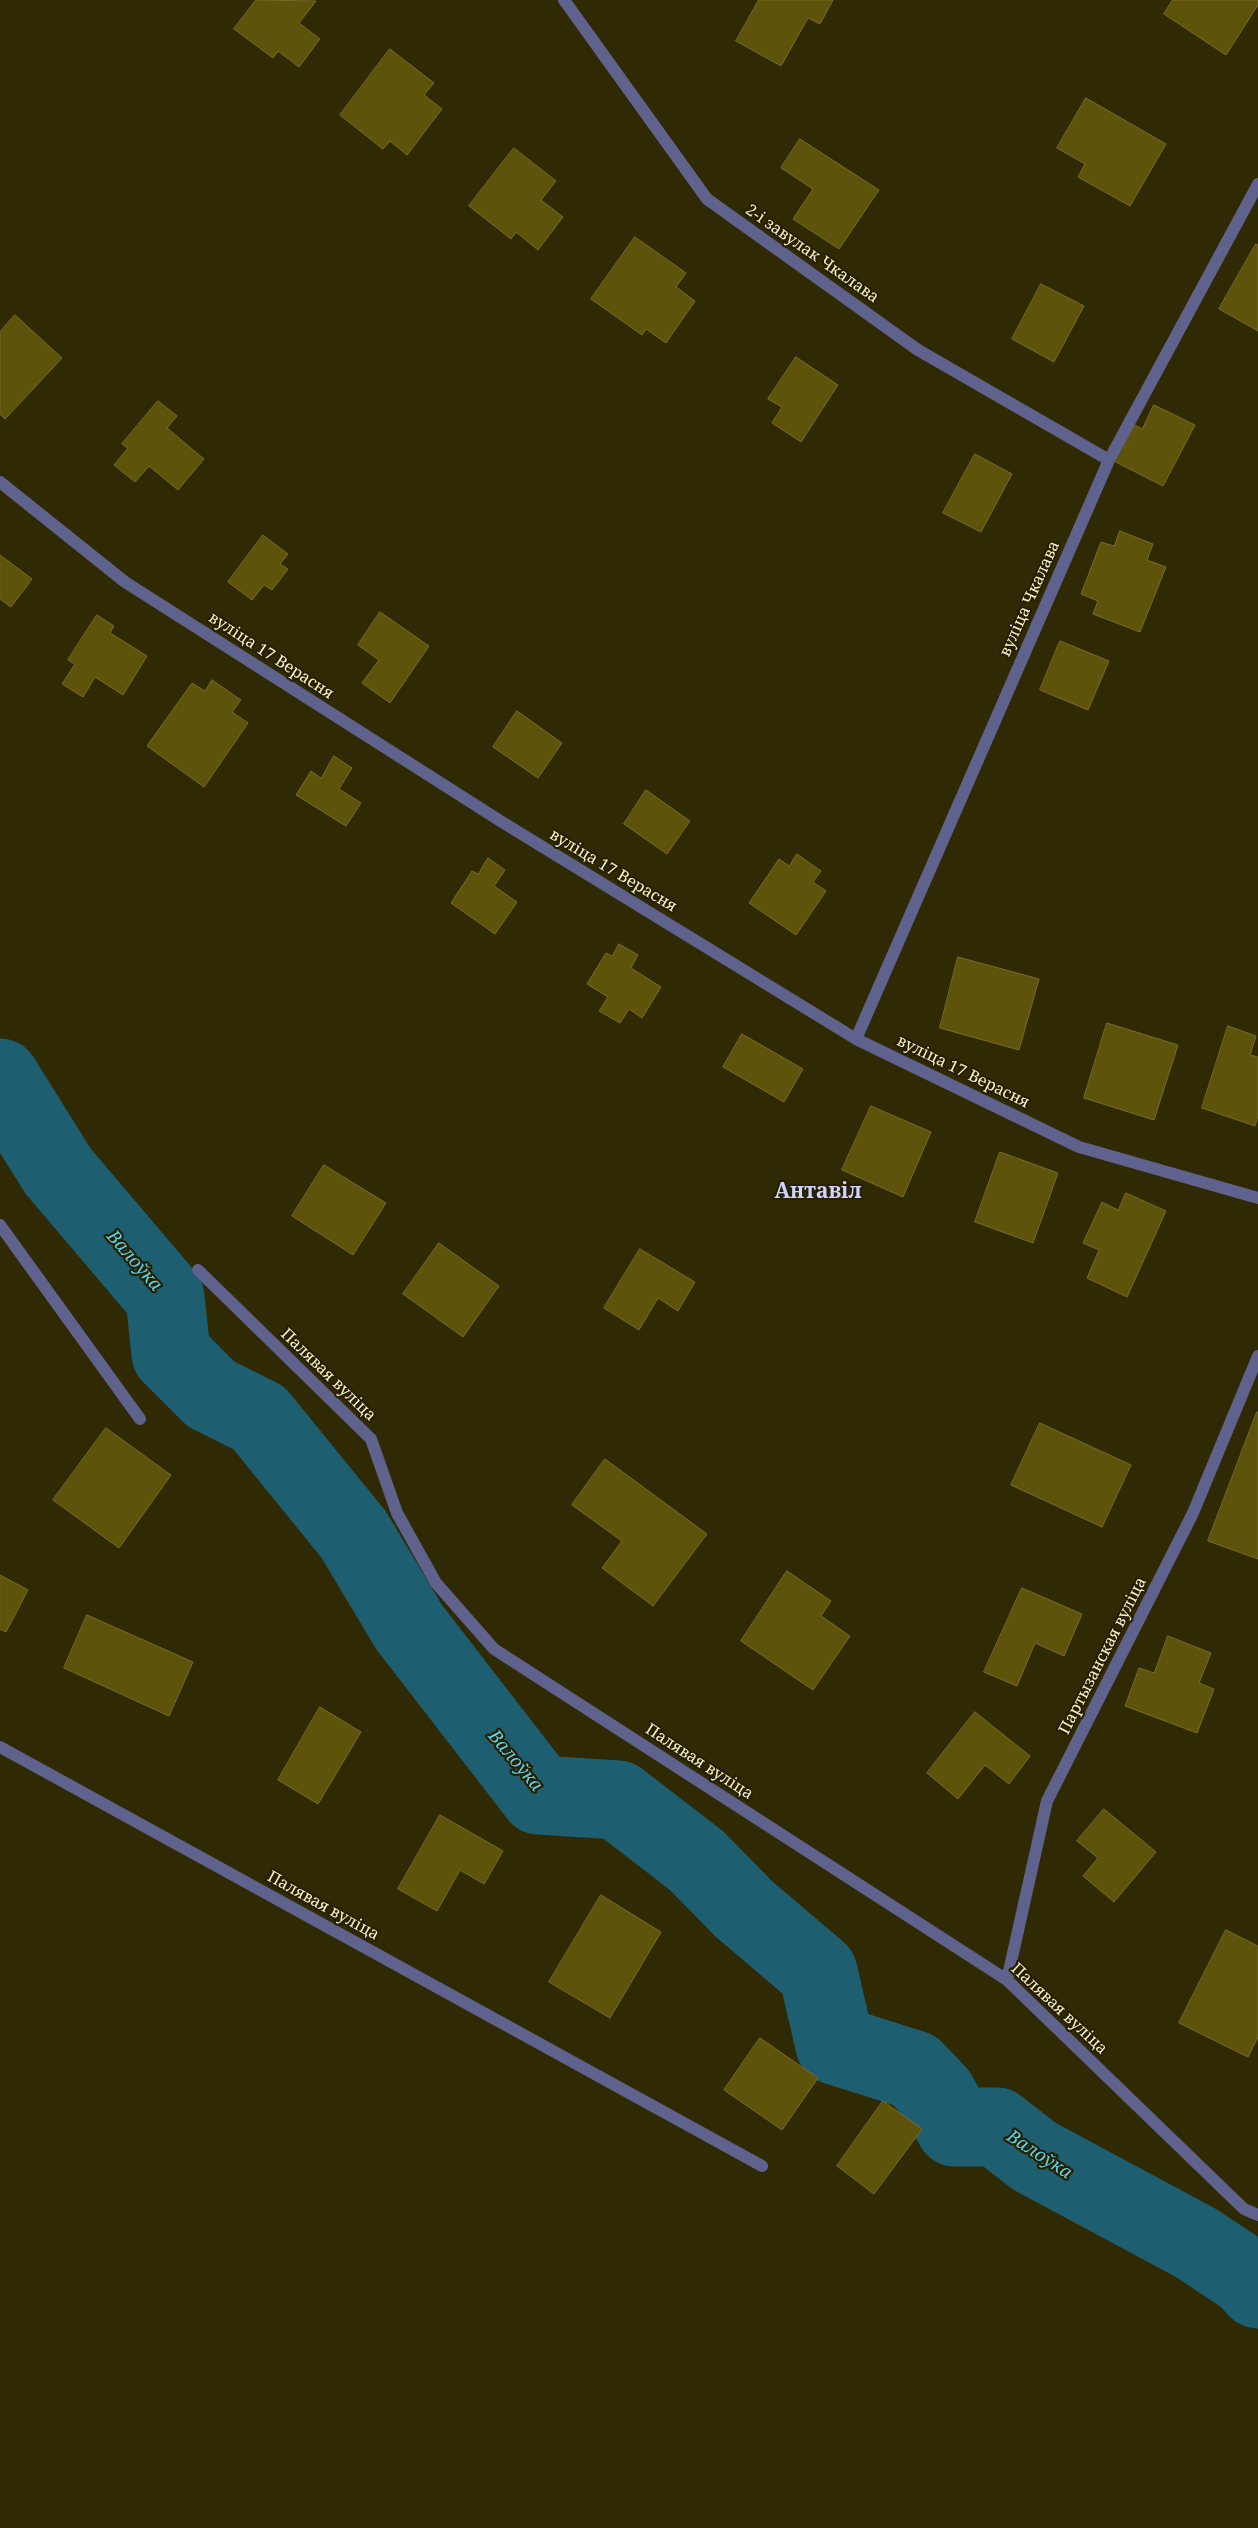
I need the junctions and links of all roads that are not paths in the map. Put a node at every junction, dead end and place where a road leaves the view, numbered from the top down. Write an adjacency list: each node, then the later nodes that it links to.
1 (564, 0): 3 (street, 2-і завулак Чкалава)
2 (1258, 184): 3 (street, вуліца Чкалава)
3 (1109, 460): 5 (street, вуліца Чкалава)
4 (0, 482): 5 (street, вуліца 17 Верасня)
5 (856, 1039): 6 (street, вуліца 17 Верасня)
6 (1258, 1198)
7 (0, 1225): 10 (street)
8 (198, 1270): 12 (street, Палявая вуліца)
9 (1258, 1356): 12 (street, Партызанская вуліца)
10 (140, 1419)
11 (0, 1747): 13 (street, Палявая вуліца)
12 (1007, 1980): 14 (street, Палявая вуліца)
13 (762, 2166)
14 (1258, 2215)

